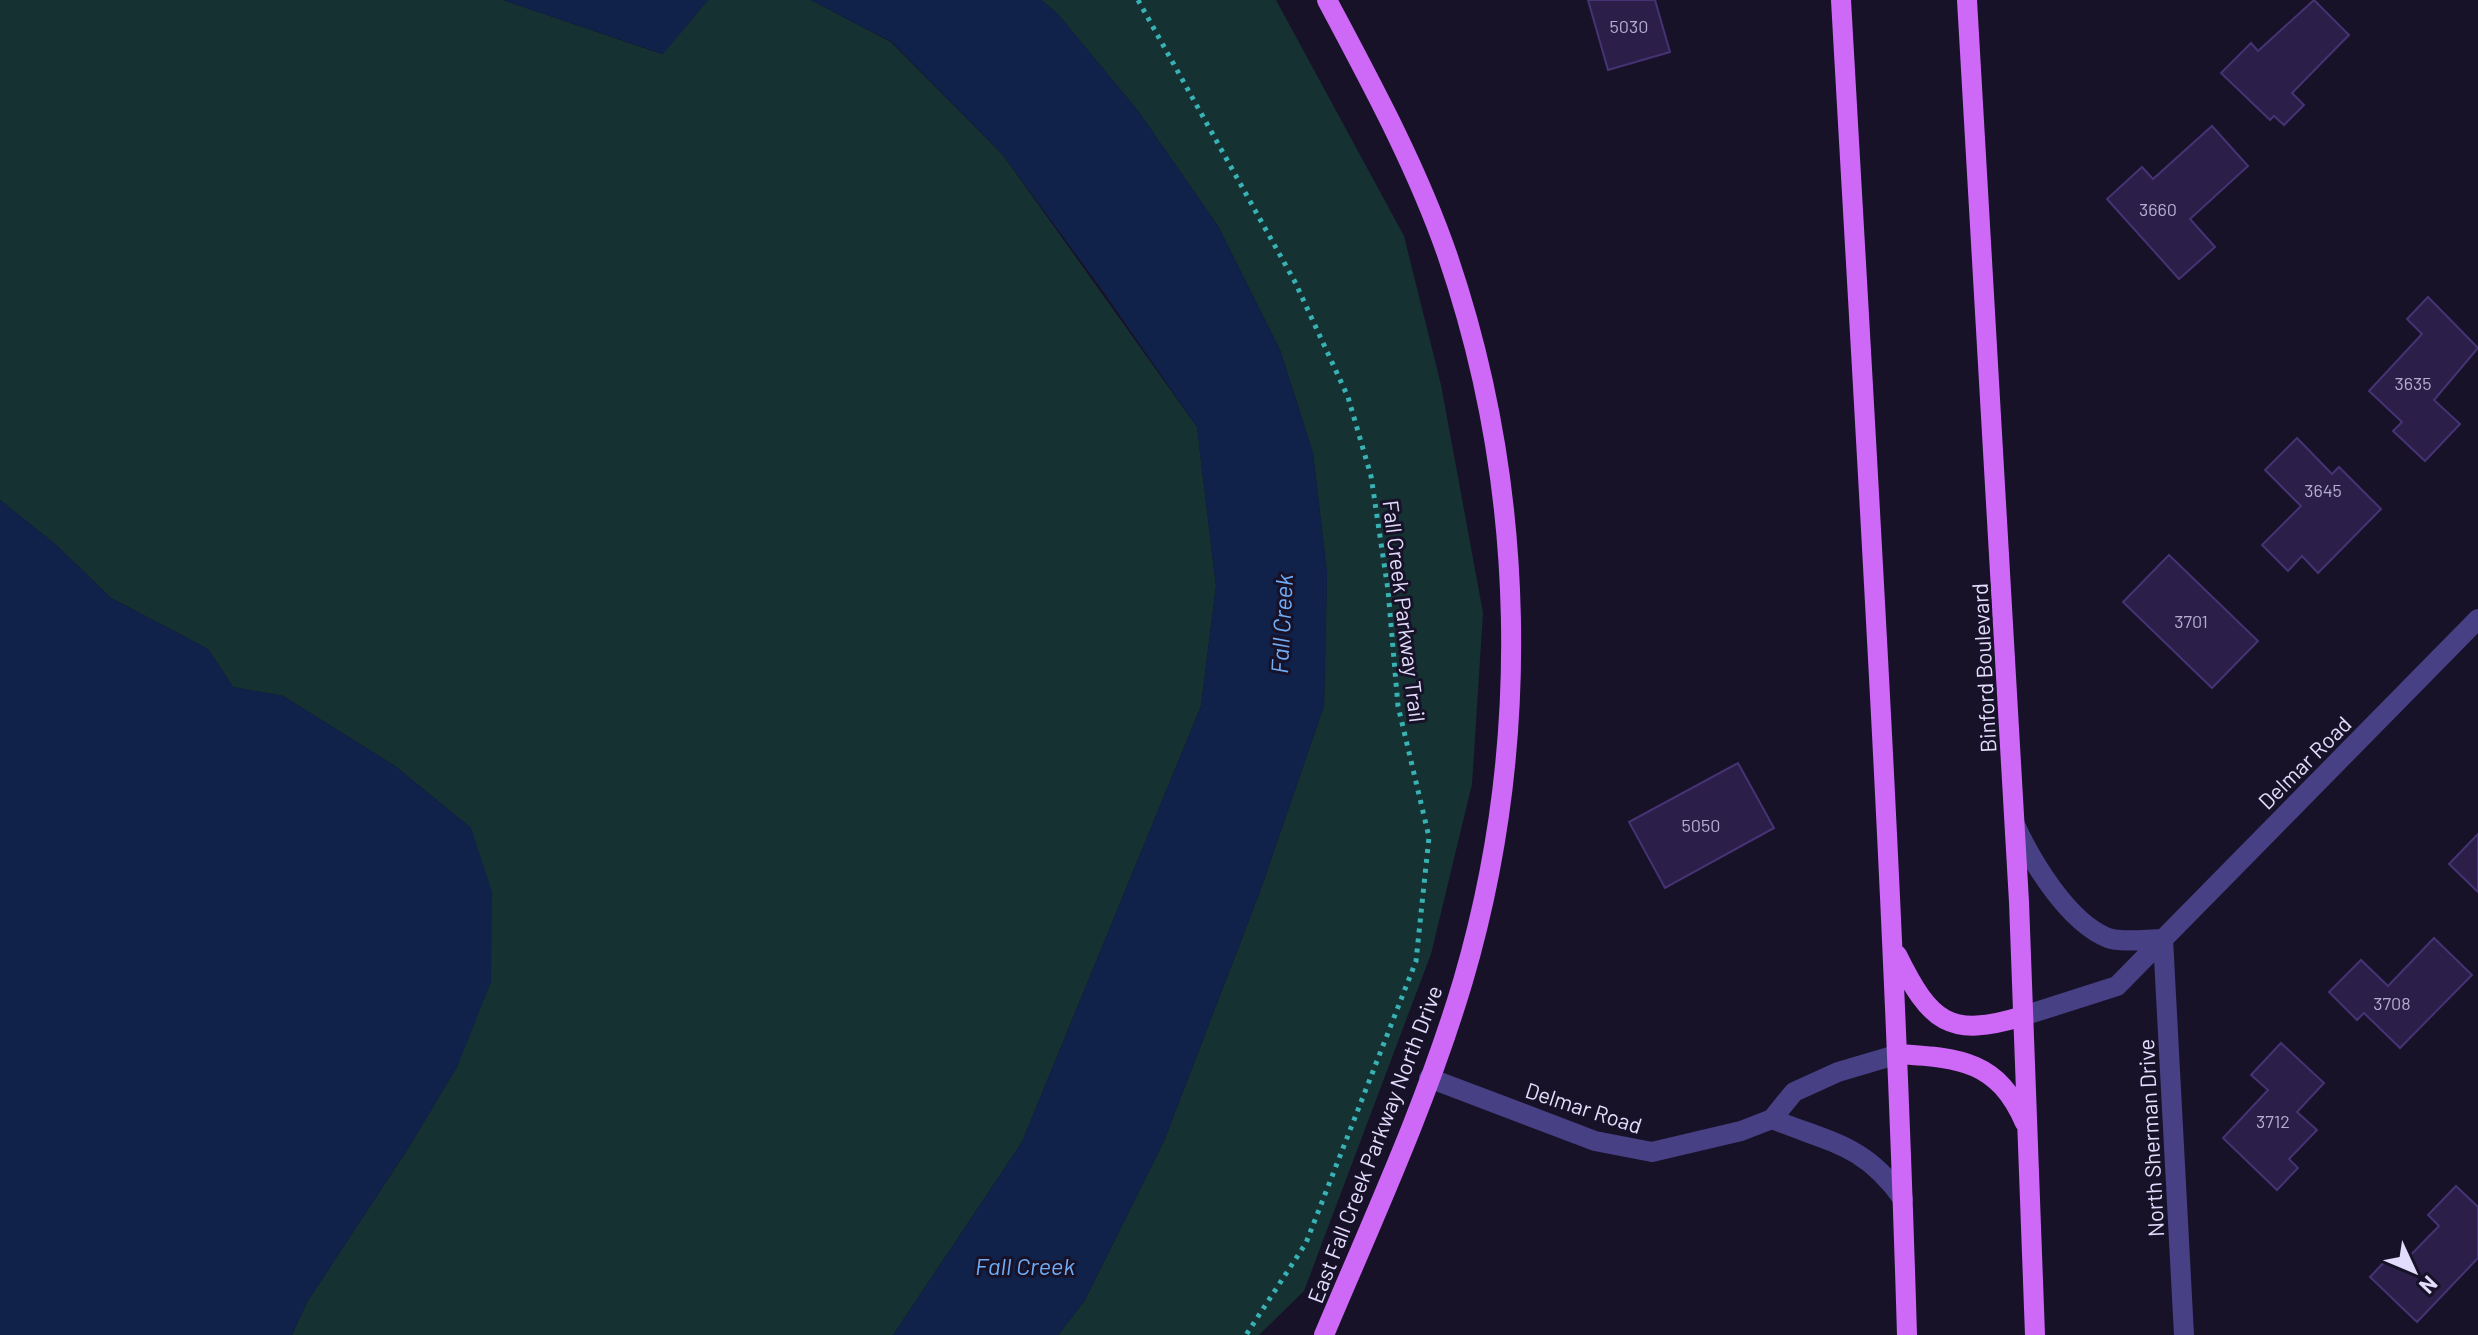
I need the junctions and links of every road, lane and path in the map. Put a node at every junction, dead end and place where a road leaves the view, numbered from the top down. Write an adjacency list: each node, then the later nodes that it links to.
1 (1138, 0): 15 (path, Fall Creek Parkway Trail)
2 (1327, 0): 11 (main road, East Fall Creek Parkway North Drive)
3 (1841, 0): 8 (main road)
4 (1967, 0): 6 (main road, Binford Boulevard)
5 (2478, 619): 7 (street, Delmar Road)
6 (2015, 825): 7 (street); 9 (main road, Binford Boulevard)
7 (2163, 939): 9 (street, Delmar Road); 19 (street, North Sherman Drive)
8 (1893, 948): 9 (main road); 10 (main road)
9 (2023, 1016): 13 (main road, Binford Boulevard)
10 (1899, 1054): 12 (street, Delmar Road); 13 (main road); 14 (main road)
11 (1429, 1078): 12 (street, Delmar Road); 16 (main road, East Fall Creek Parkway North Drive)
12 (1772, 1119): 14 (street)
13 (2028, 1131): 18 (main road, Binford Boulevard)
14 (1903, 1199): 17 (main road)
15 (1246, 1335)
16 (1324, 1335)
17 (1907, 1335)
18 (2035, 1335)
19 (2184, 1335)

